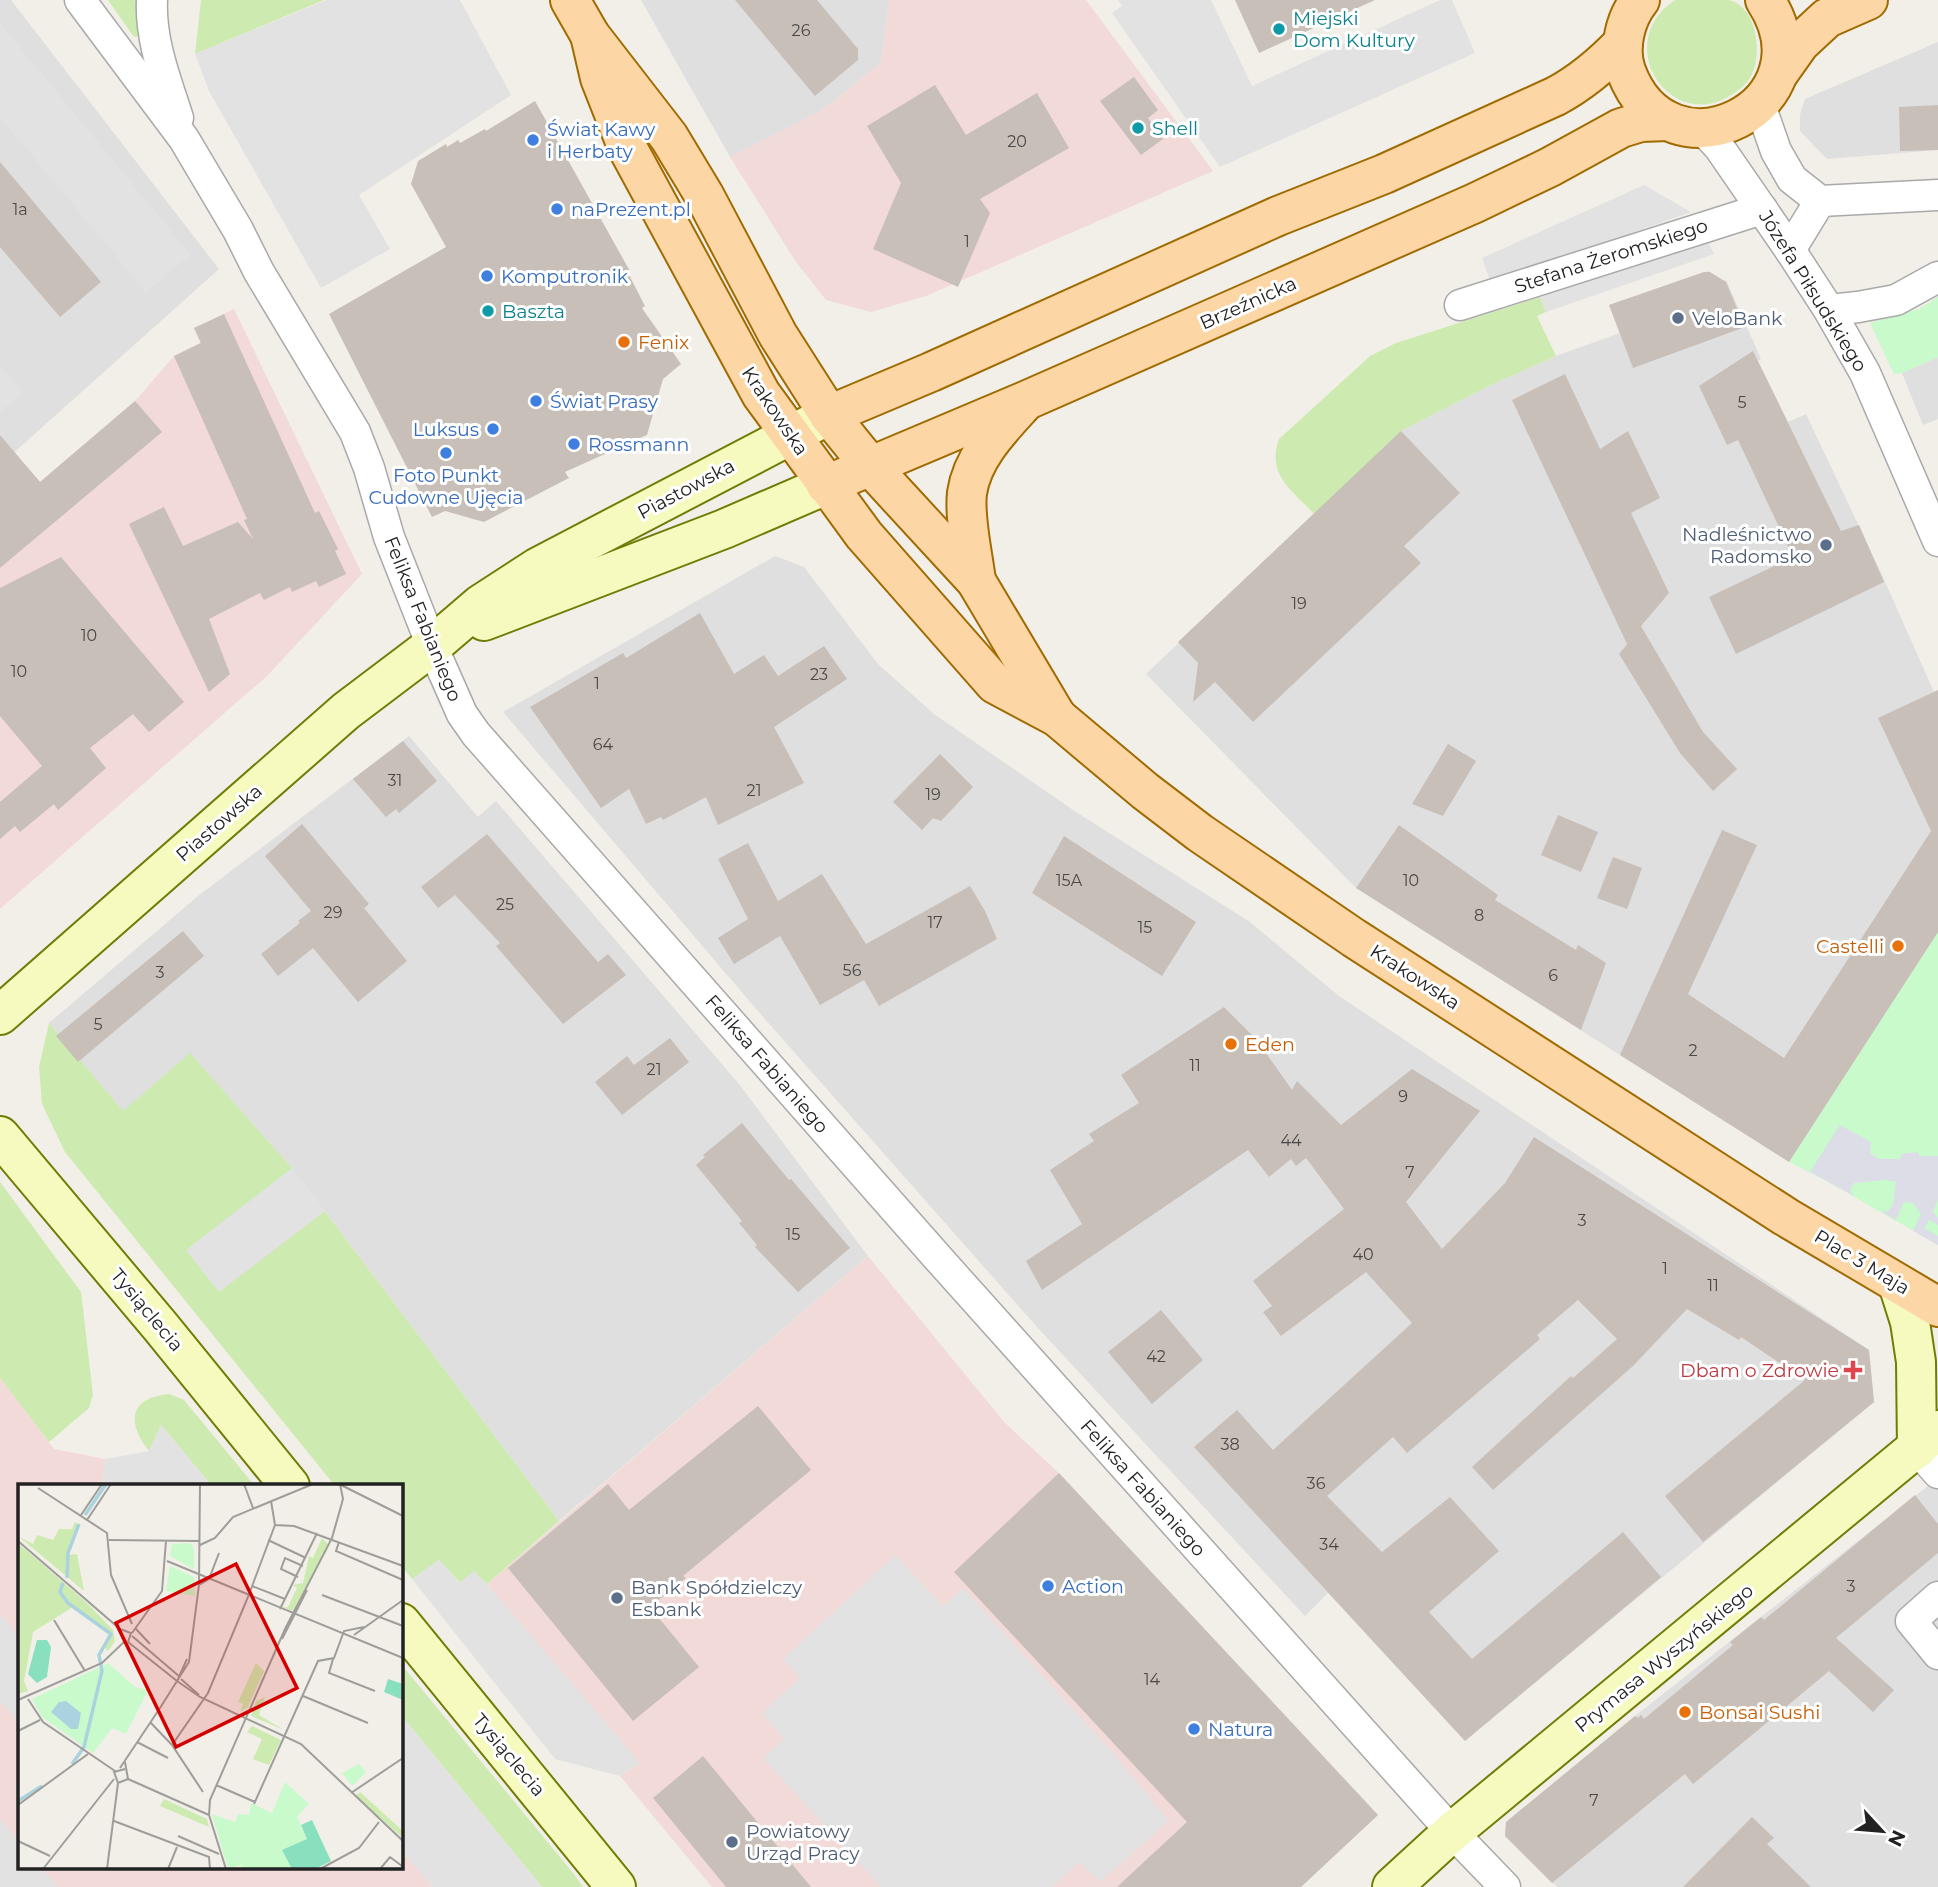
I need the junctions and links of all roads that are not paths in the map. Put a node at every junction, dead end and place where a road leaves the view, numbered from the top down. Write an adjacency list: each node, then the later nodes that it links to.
1 (80, 0): 11 (street, Feliksa Fabianiego)
2 (152, 0): 11 (street, Feliksa Fabianiego)
3 (570, 0): 7 (main road, Krakowska)
4 (1640, 0): 8 (main road)
5 (1765, 0): 9 (main road)
6 (1868, 0): 9 (main road)
7 (590, 35): 20 (main road, Krakowska); 21 (main road, Krakowska)
8 (1623, 43): 10 (main road); 20 (main road)
9 (1769, 89): 10 (main road, Brzeźnicka); 13 (street)
10 (1685, 125): 14 (street, Józefa Piłsudskiego); 19 (main road, Brzeźnicka)
11 (184, 139): 26 (street, Feliksa Fabianiego)
12 (1938, 195): 13 (street)
13 (1820, 201): 15 (street)
14 (1762, 209): 15 (street, Józefa Piłsudskiego); 17 (street, Stefana Żeromskiego)
15 (1790, 250): 18 (street, Józefa Piłsudskiego)
16 (1938, 277): 18 (street)
17 (1460, 305)
18 (1829, 310): 24 (street, Józefa Piłsudskiego)
19 (1025, 401): 22 (main road, Brzeźnicka); 25 (main road)
20 (829, 415): 21 (street, Piastowska); 22 (main road, Krakowska)
21 (789, 434): 23 (main road, Krakowska); 26 (street, Piastowska)
22 (871, 467): 23 (main road, Brzeźnicka); 25 (main road, Krakowska)
23 (827, 485): 26 (street, Piastowska); 27 (main road, Krakowska)
24 (1938, 541)
25 (976, 581): 27 (main road, Krakowska)
26 (437, 641): 28 (street, Piastowska); 38 (street, Feliksa Fabianiego)
27 (1057, 717): 30 (main road, Krakowska)
28 (0, 1015)
29 (0, 1136): 34 (street, Tysiąclecia)
30 (1786, 1217): 31 (main road, Plac 3 Maja)
31 (1898, 1284): 32 (main road, Plac 3 Maja); 33 (street)
32 (1938, 1307)
33 (1931, 1451): 38 (street, Prymasa Wyszyńskiego)
34 (288, 1484)
35 (1938, 1597): 37 (street)
36 (402, 1624): 39 (street, Tysiąclecia)
37 (1938, 1654)
38 (1452, 1832): 40 (street, Prymasa Wyszyńskiego); 41 (street, Feliksa Fabianiego)
39 (616, 1887)
40 (1392, 1887)
41 (1505, 1887)

